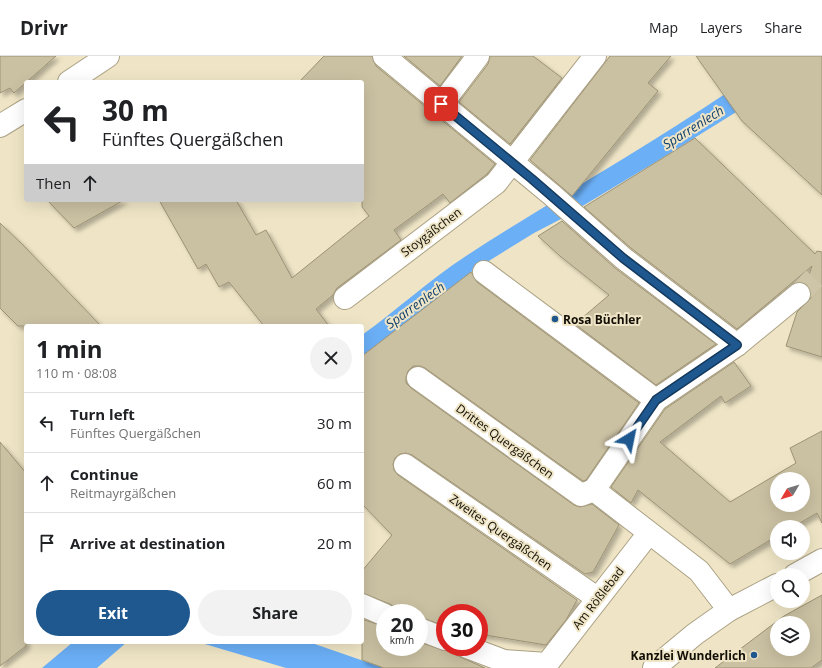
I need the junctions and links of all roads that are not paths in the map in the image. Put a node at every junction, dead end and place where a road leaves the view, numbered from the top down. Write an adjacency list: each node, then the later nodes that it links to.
1 (108, 56): 5 (street)
2 (384, 56): 6 (street)
3 (478, 56): 6 (street)
4 (595, 56): 9 (street, Stoygäßchen)
5 (72, 80)
6 (441, 104): 9 (street)
7 (24, 111): 8 (street)
8 (0, 126)
9 (513, 162): 12 (street, Stoygäßchen); 13 (street)
10 (484, 272): 15 (street)
11 (799, 294): 13 (street)
12 (345, 298)
13 (737, 345): 15 (street)
14 (418, 378): 17 (street, Drittes Quergäßchen)
15 (656, 400): 17 (street)
16 (405, 465): 22 (street, Zweites Quergäßchen)
17 (594, 490): 18 (street)
18 (650, 533): 22 (street, Am Rößlebad); 24 (street)
19 (822, 560): 20 (street)
20 (808, 568)
21 (770, 589): 24 (street)
22 (597, 598): 26 (street, Am Rößlebad)
23 (364, 607): 25 (street)
24 (729, 610): 27 (street)
25 (376, 611)
26 (488, 655)
27 (654, 668)

